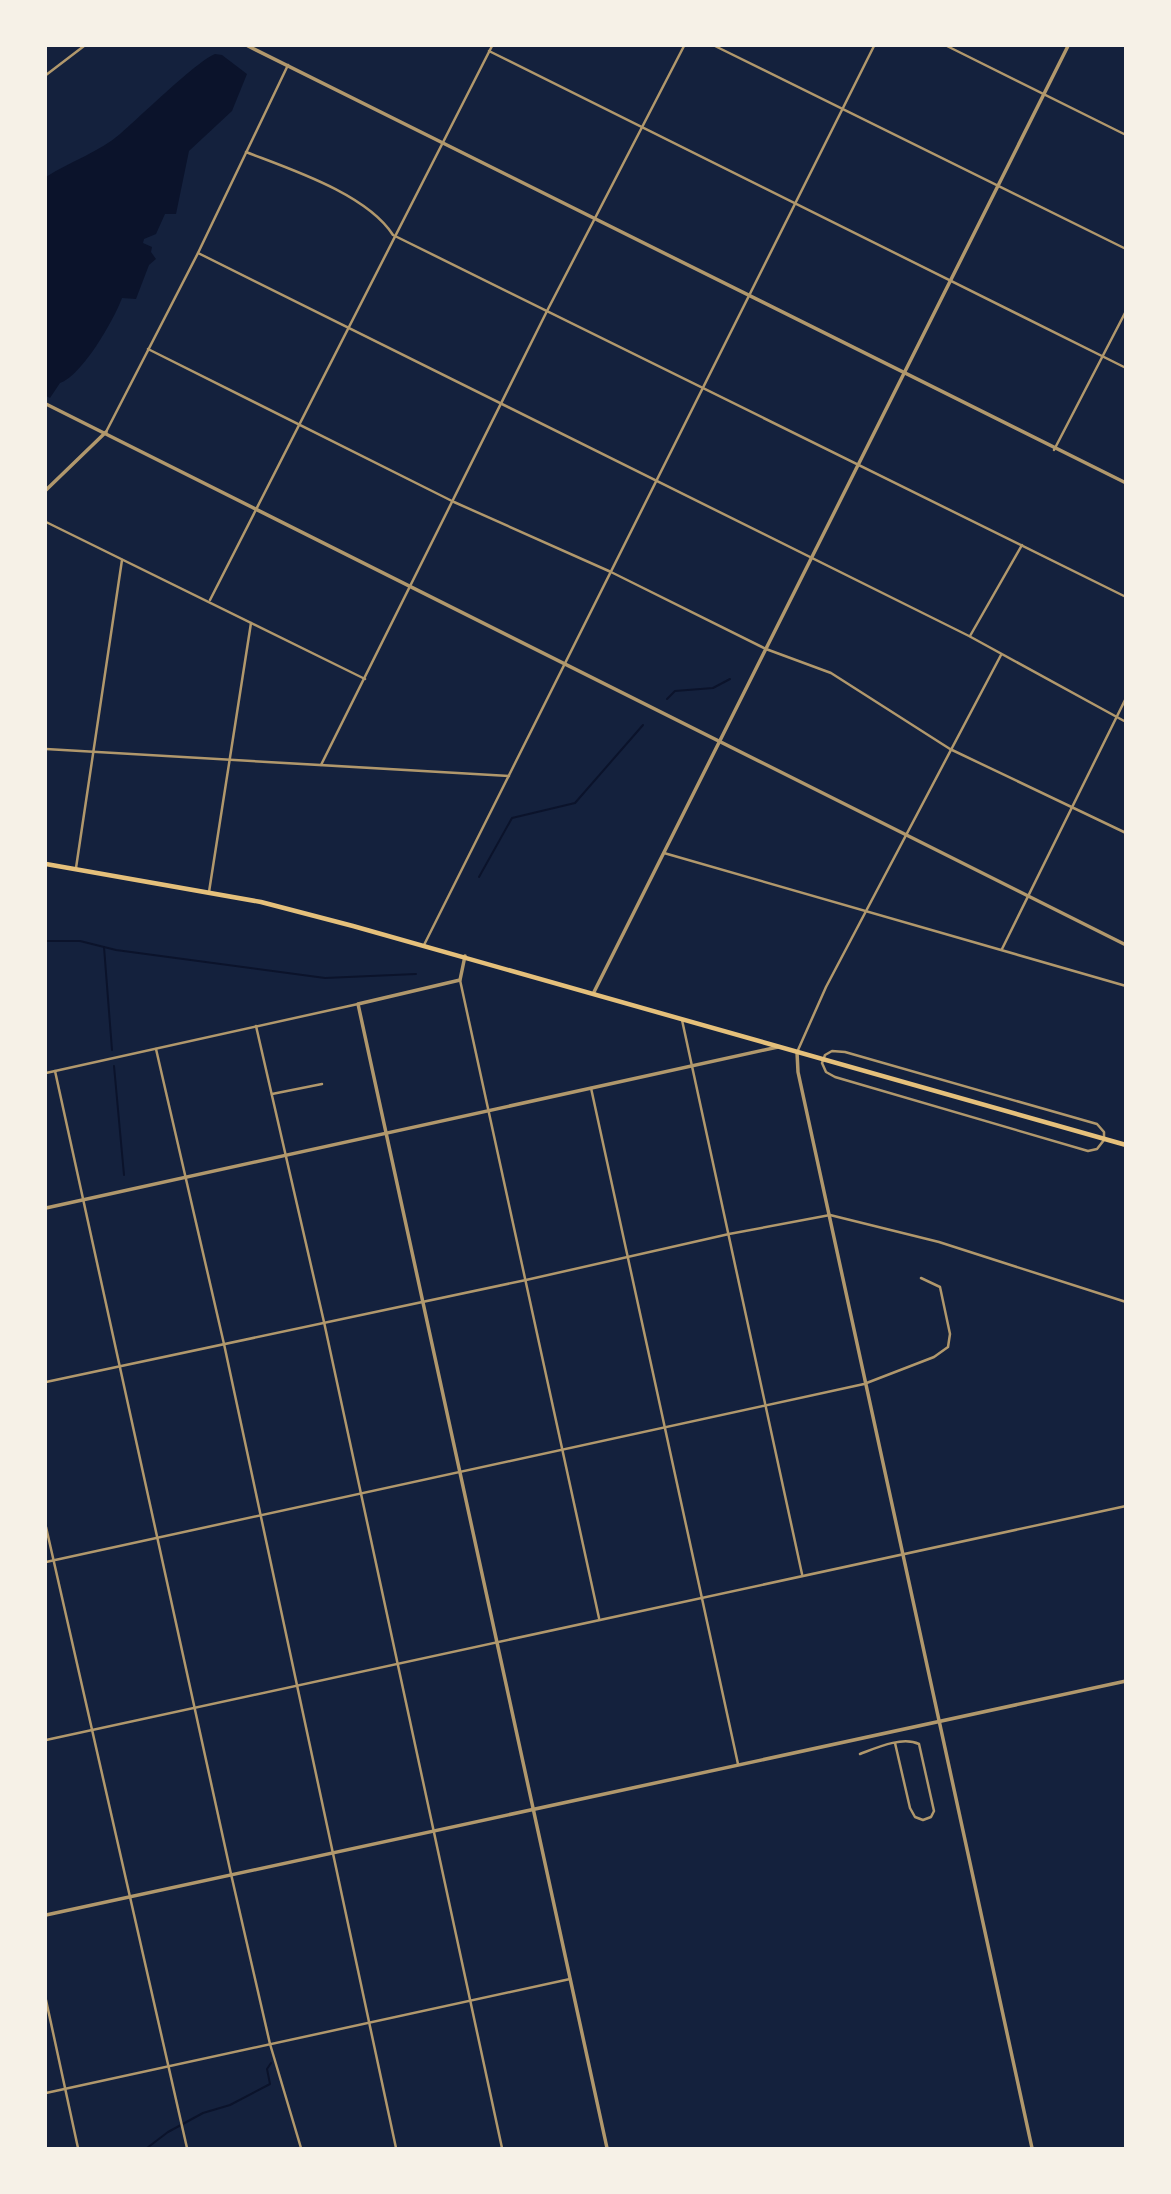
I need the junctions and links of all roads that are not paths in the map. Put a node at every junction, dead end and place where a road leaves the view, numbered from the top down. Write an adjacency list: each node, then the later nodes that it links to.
1 (84, 46): 11 (street)
2 (248, 46): 10 (street)
3 (492, 46): 9 (street)
4 (684, 46): 14 (street)
5 (715, 46): 13 (street)
6 (874, 46): 13 (street)
7 (947, 46): 12 (street)
8 (1068, 46): 12 (street)
9 (489, 51): 14 (street); 16 (street)
10 (288, 65): 16 (street); 17 (street)
11 (46, 75)
12 (1044, 94): 15 (street); 18 (street)
13 (841, 108): 18 (street); 19 (street)
14 (642, 127): 19 (street); 20 (street)
15 (1125, 135)
16 (441, 142): 20 (street); 21 (street)
17 (246, 152): 21 (street); 23 (street)
18 (999, 187): 22 (street); 24 (street)
19 (795, 203): 24 (street); 25 (street)
20 (594, 219): 25 (street); 26 (street)
21 (393, 234): 26 (street); 28 (street)
22 (1125, 249)
23 (198, 253): 28 (street); 29 (street)
24 (952, 281): 30 (street); 32 (street)
25 (749, 296): 32 (street); 33 (street)
26 (547, 311): 33 (street); 35 (street)
27 (1125, 311): 30 (street)
28 (349, 327): 35 (street); 36 (street)
29 (148, 349): 36 (street); 37 (street)
30 (1103, 356): 31 (street); 38 (street)
31 (1125, 368)
32 (905, 373): 38 (street); 39 (street)
33 (702, 388): 39 (street); 40 (street)
34 (46, 404): 37 (street)
35 (503, 404): 40 (street); 43 (street)
36 (299, 424): 43 (street); 44 (street)
37 (106, 432): 42 (street); 44 (street)
38 (1055, 450): 41 (street)
39 (859, 463): 46 (street); 47 (street)
40 (656, 480): 47 (street); 49 (street)
41 (1125, 483)
42 (46, 490)
43 (454, 502): 49 (street); 50 (street)
44 (255, 509): 50 (street); 52 (street)
45 (46, 522): 48 (street)
46 (1022, 545): 51 (street); 54 (street)
47 (813, 558): 54 (street); 55 (street)
48 (122, 560): 52 (street); 65 (street)
49 (611, 572): 55 (street); 57 (street)
50 (411, 587): 57 (street); 58 (street)
51 (1125, 597)
52 (210, 600): 53 (street)
53 (251, 623): 58 (street); 66 (street)
54 (970, 636): 56 (street)
55 (766, 649): 62 (street); 64 (street)
56 (1001, 654): 60 (street); 64 (street)
57 (564, 665): 62 (street); 68 (street)
58 (365, 679): 67 (street)
59 (1125, 698): 60 (street)
60 (1116, 717): 61 (street); 69 (street)
61 (1125, 722)
62 (719, 740): 71 (street); 72 (street)
63 (46, 749): 65 (street)
64 (950, 749): 69 (street); 71 (street)
65 (92, 752): 66 (street); 74 (street)
66 (229, 760): 67 (street); 75 (street)
67 (321, 765): 68 (street)
68 (509, 776): 78 (street)
69 (1070, 809): 70 (street); 76 (street)
70 (1125, 833)
71 (907, 835): 76 (street); 77 (street)
72 (664, 853): 77 (street); 84 (street)
73 (46, 864): 74 (highway)
74 (75, 869): 75 (highway)
75 (209, 892): 78 (highway)
76 (1027, 894): 79 (street); 80 (street)
77 (867, 909): 80 (street); 90 (street)
78 (424, 945): 81 (highway)
79 (1125, 945)
80 (1002, 950): 83 (street)
81 (465, 956): 82 (street); 84 (highway)
82 (460, 980): 85 (street); 98 (street)
83 (1125, 986)
84 (594, 992): 86 (highway)
85 (358, 1004): 87 (street); 99 (street)
86 (681, 1018): 88 (highway); 92 (street)
87 (256, 1026): 89 (street); 97 (street)
88 (780, 1046): 90 (highway); 92 (street)
89 (156, 1049): 93 (street); 103 (street)
90 (798, 1050): 91 (highway); 106 (street)
91 (823, 1058): 100 (highway); 100 (street); 100 (street)
92 (693, 1065): 96 (street); 107 (street)
93 (55, 1071): 94 (street); 104 (street)
94 (46, 1073)
95 (322, 1084): 97 (street)
96 (591, 1088): 98 (street); 108 (street)
97 (272, 1094): 102 (street)
98 (490, 1110): 99 (street); 110 (street)
99 (387, 1133): 102 (street); 111 (street)
100 (1104, 1140): 101 (highway)
101 (1125, 1146)
102 (285, 1155): 103 (street); 113 (street)
103 (185, 1177): 104 (street); 114 (street)
104 (85, 1199): 105 (street); 115 (street)
105 (46, 1208)
106 (830, 1215): 107 (street); 112 (street); 117 (street)
107 (729, 1234): 108 (street); 118 (street)
108 (628, 1257): 110 (street); 119 (street)
109 (921, 1278): 117 (street)
110 (526, 1280): 111 (street); 120 (street)
111 (424, 1301): 113 (street); 121 (street)
112 (1125, 1302)
113 (324, 1322): 114 (street); 122 (street)
114 (223, 1344): 115 (street); 124 (street)
115 (121, 1366): 116 (street); 126 (street)
116 (46, 1382)
117 (864, 1384): 118 (street); 127 (street)
118 (763, 1406): 119 (street); 130 (street)
119 (663, 1427): 120 (street); 131 (street)
120 (560, 1450): 121 (street); 132 (street)
121 (460, 1471): 122 (street); 133 (street)
122 (359, 1493): 124 (street); 134 (street)
123 (1125, 1506): 127 (street)
124 (261, 1515): 126 (street); 136 (street)
125 (46, 1527): 128 (street)
126 (156, 1538): 128 (street); 137 (street)
127 (902, 1554): 130 (street); 138 (street)
128 (53, 1561): 129 (street); 139 (street)
129 (46, 1562)
130 (802, 1574): 131 (street)
131 (700, 1596): 132 (street); 143 (street)
132 (599, 1618): 133 (street)
133 (498, 1639): 134 (street); 144 (street)
134 (397, 1663): 136 (street); 145 (street)
135 (1125, 1681): 138 (street)
136 (298, 1684): 137 (street); 146 (street)
137 (193, 1706): 139 (street); 147 (street)
138 (940, 1721): 143 (street); 164 (street)
139 (90, 1730): 140 (street); 148 (street)
140 (46, 1740)
141 (895, 1744): 141 (street); 142 (street)
142 (860, 1754)
143 (738, 1764): 144 (street)
144 (534, 1810): 145 (street); 150 (street)
145 (433, 1831): 146 (street); 152 (street)
146 (333, 1853): 147 (street); 153 (street)
147 (231, 1874): 148 (street); 154 (street)
148 (128, 1898): 149 (street); 155 (street)
149 (46, 1915)
150 (570, 1979): 152 (street); 163 (street)
151 (46, 2000): 156 (street)
152 (470, 2000): 153 (street); 162 (street)
153 (369, 2022): 154 (street); 161 (street)
154 (270, 2044): 155 (street); 160 (street)
155 (169, 2066): 156 (street); 159 (street)
156 (65, 2088): 157 (street); 158 (street)
157 (46, 2093)
158 (78, 2148)
159 (187, 2148)
160 (301, 2148)
161 (396, 2148)
162 (502, 2148)
163 (607, 2148)
164 (1032, 2148)

